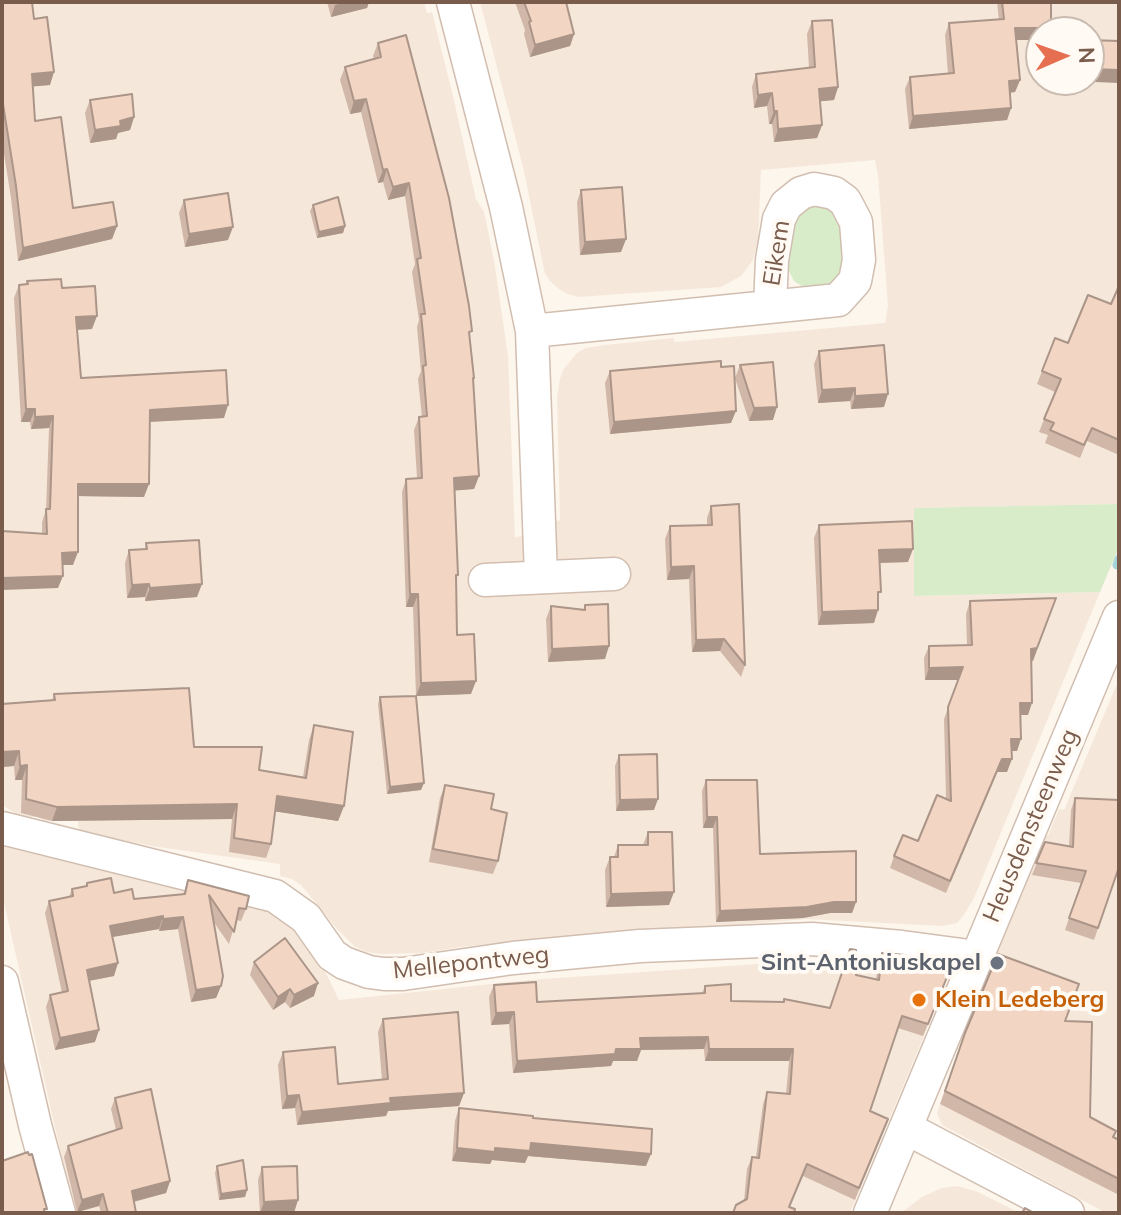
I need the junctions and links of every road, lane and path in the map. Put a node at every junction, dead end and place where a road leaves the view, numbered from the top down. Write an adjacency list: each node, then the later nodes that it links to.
1 (453, 2): 3 (street)
2 (770, 307): 3 (street, Eikem)
3 (532, 331): 5 (street)
4 (614, 574): 5 (street)
5 (541, 577): 6 (street)
6 (485, 580)
7 (1119, 617): 9 (street, Heusdensteenweg)
8 (2, 828): 9 (street, Mellepontweg)
9 (977, 957): 11 (street, Heusdensteenweg)
10 (2, 982): 12 (street)
11 (906, 1128): 13 (street, Heusdensteenweg); 14 (street)
12 (59, 1213)
13 (870, 1213)
14 (1068, 1213)

